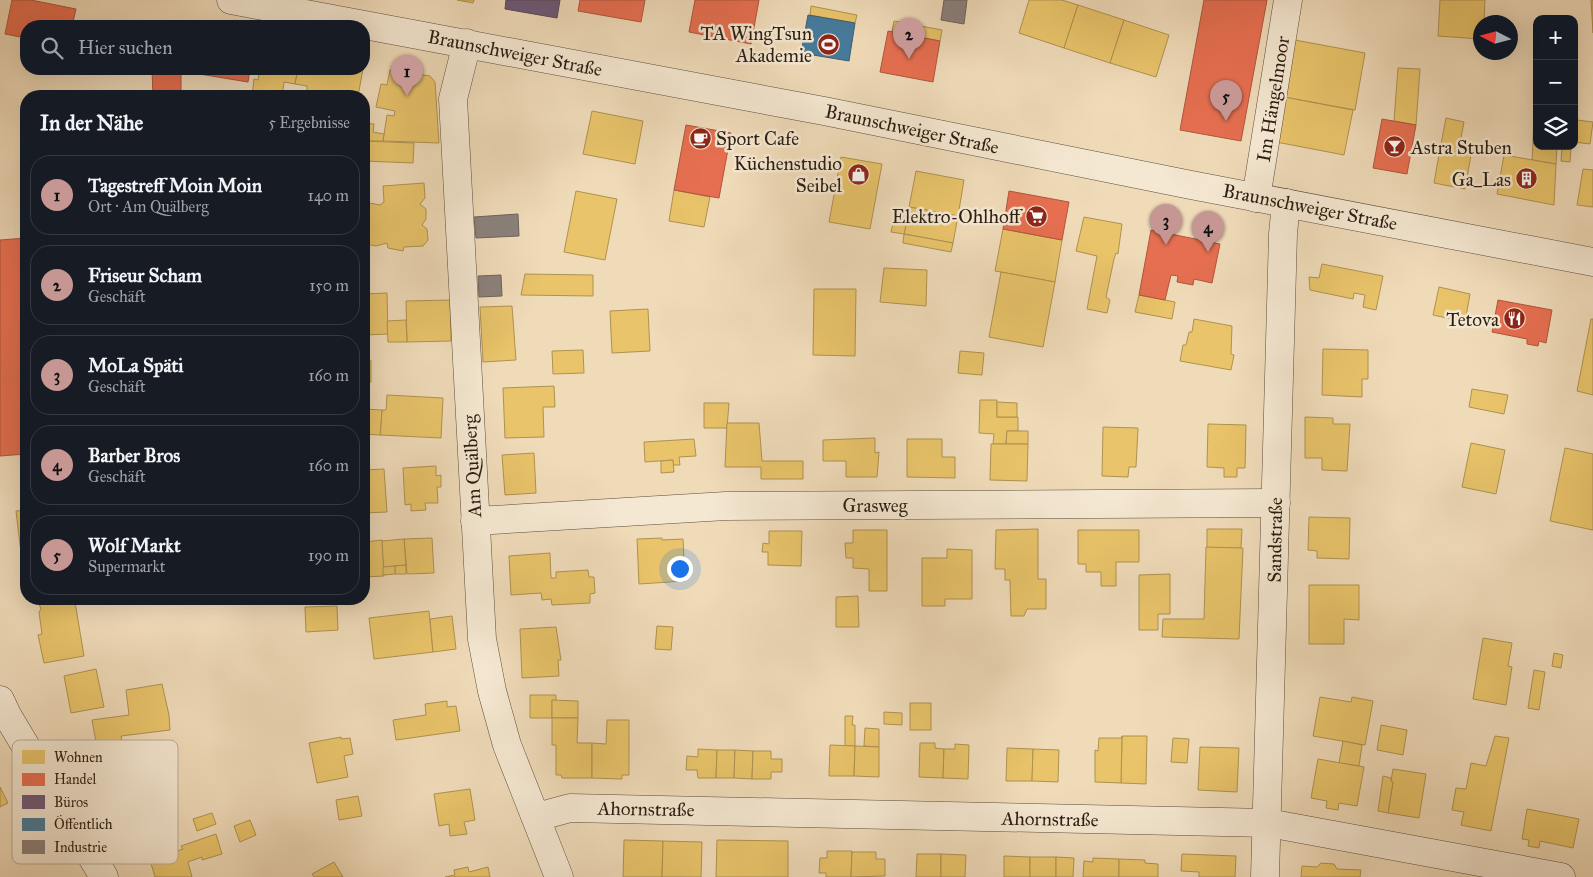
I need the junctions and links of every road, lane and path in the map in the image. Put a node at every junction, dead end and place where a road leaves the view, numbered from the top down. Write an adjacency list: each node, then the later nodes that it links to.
1 (231, 0): 3 (street, Braunschweiger Straße)
2 (1288, 6): 7 (street, Im Hängelmoor)
3 (312, 7): 4 (street, Braunschweiger Straße)
4 (366, 20)
5 (370, 21): 6 (street, Braunschweiger Straße)
6 (467, 44): 7 (street, Braunschweiger Straße); 11 (street, Am Quälberg)
7 (1256, 198): 8 (street, Braunschweiger Straße)
8 (1286, 203): 9 (street, Braunschweiger Straße); 10 (street, Sandstraße)
9 (1593, 262)
10 (1276, 503): 11 (street, Grasweg); 15 (street, Sandstraße)
11 (474, 521): 14 (street, Am Quälberg)
12 (0, 700): 13 (street)
13 (22, 740)
14 (537, 817): 15 (street, Ahornstraße); 18 (street, Am Quälberg)
15 (1268, 824): 19 (street, Sandstraße); 20 (street, Ahornstraße)
16 (96, 864): 17 (street)
17 (104, 877)
18 (559, 877)
19 (1265, 877)
20 (1561, 877)

